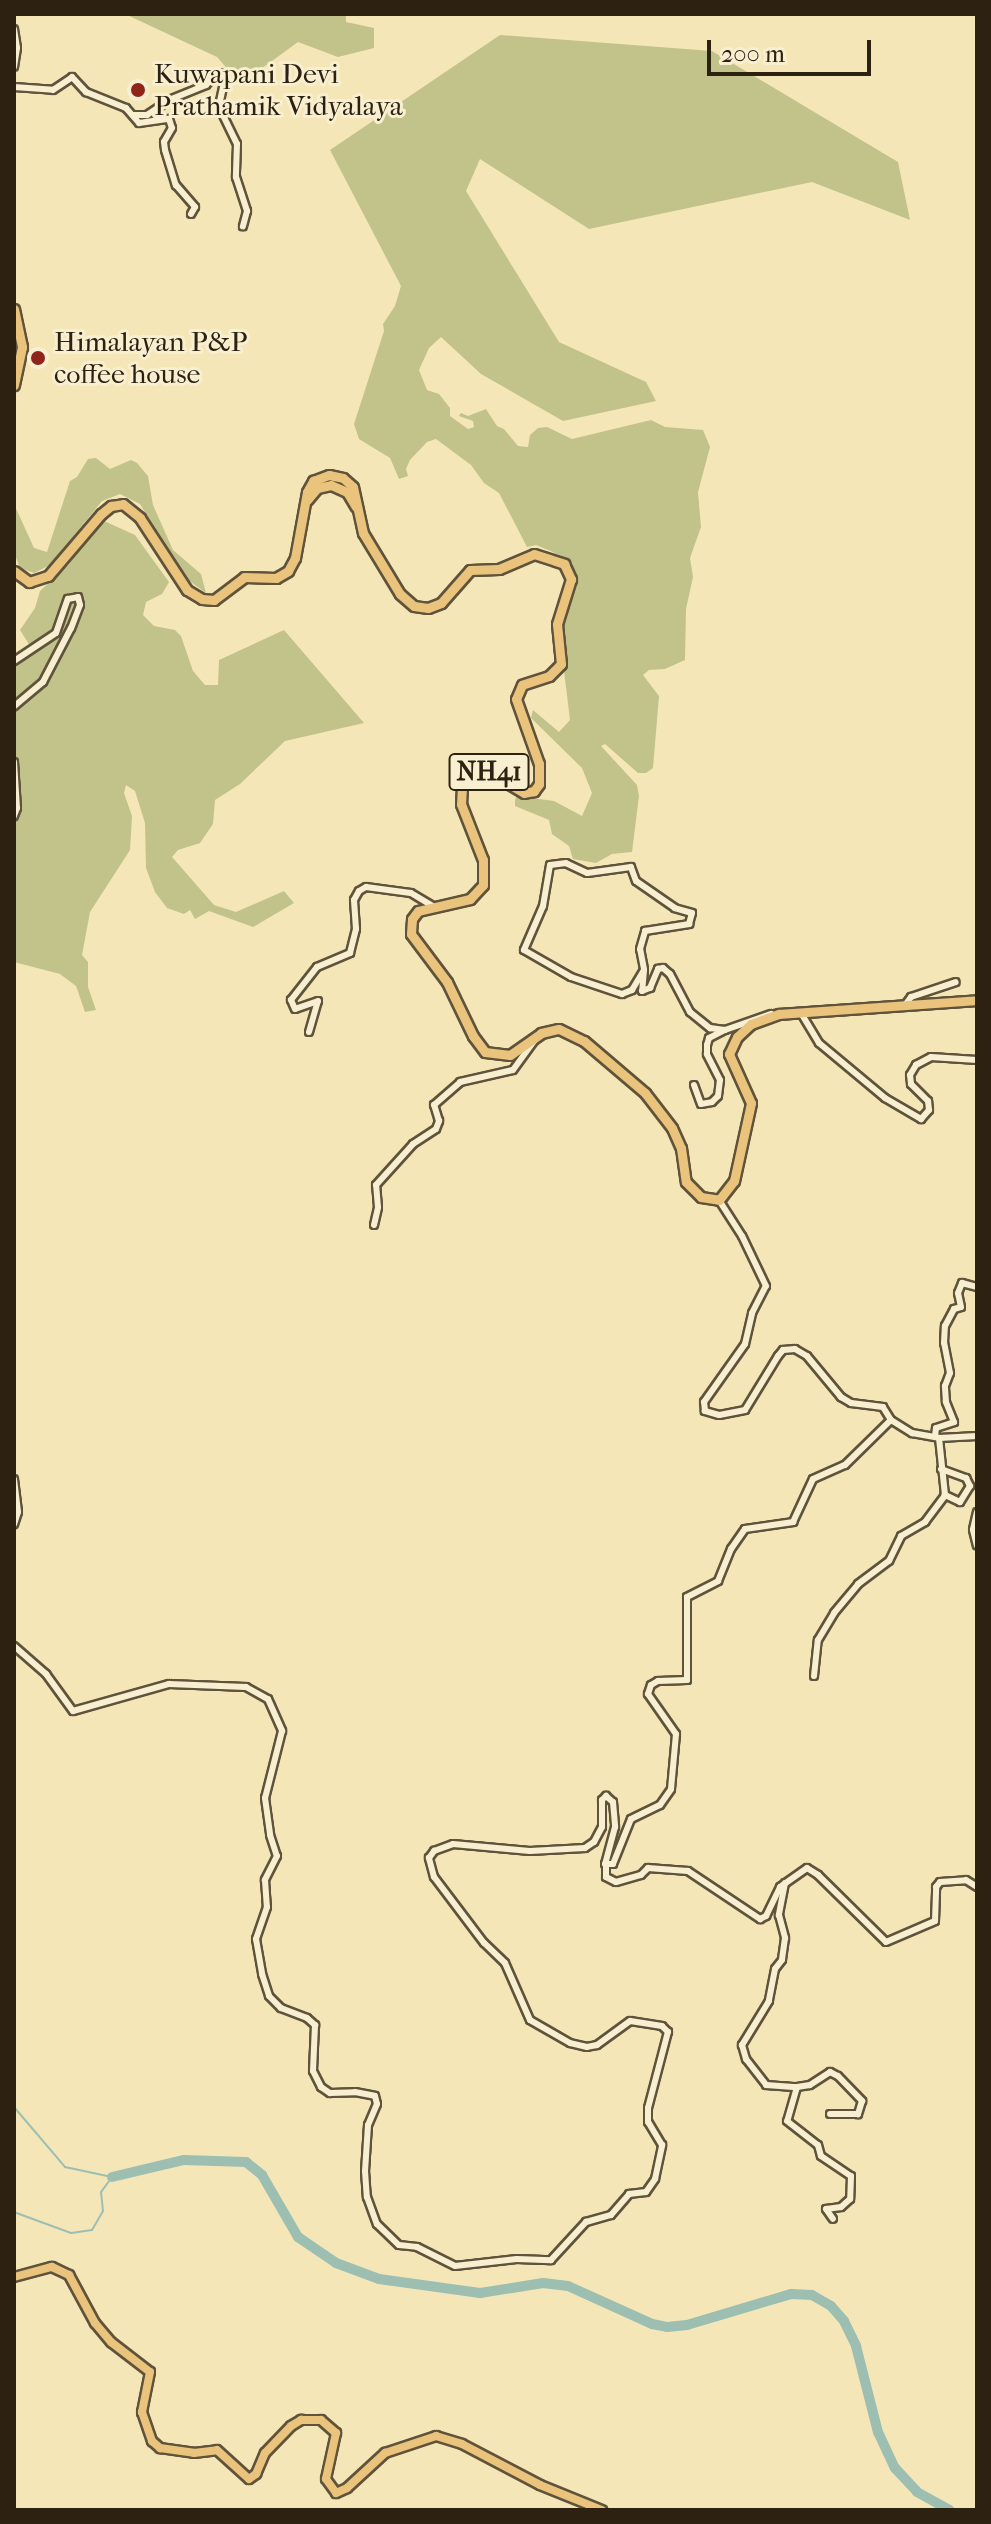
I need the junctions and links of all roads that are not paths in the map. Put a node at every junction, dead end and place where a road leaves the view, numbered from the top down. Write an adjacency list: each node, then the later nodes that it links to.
1 (14, 29): 2 (street)
2 (14, 67)
3 (14, 87): 4 (street)
4 (131, 113): 5 (street); 6 (street)
5 (191, 214)
6 (243, 226)
7 (14, 309): 8 (highway)
8 (14, 385)
9 (15, 574): 14 (highway, NH41)
10 (14, 661): 11 (street)
11 (14, 706)
12 (14, 762): 13 (street)
13 (14, 816)
14 (433, 906): 22 (street); 23 (highway)
15 (644, 969): 15 (street); 21 (street)
16 (956, 982): 18 (street)
17 (977, 1000): 18 (highway)
18 (905, 1005): 19 (highway)
19 (801, 1013): 20 (highway); 24 (street)
20 (779, 1014): 21 (street); 26 (highway)
21 (725, 1030): 25 (street)
22 (309, 1032)
23 (537, 1035): 26 (highway); 27 (street)
24 (977, 1060)
25 (694, 1085)
26 (719, 1200): 29 (street)
27 (374, 1225)
28 (977, 1287): 31 (street)
29 (891, 1420): 31 (street); 40 (street)
30 (977, 1436): 31 (street)
31 (937, 1437): 32 (street)
32 (941, 1469): 34 (street); 34 (street)
33 (14, 1479): 36 (street)
34 (945, 1495): 39 (street)
35 (977, 1512): 37 (street)
36 (14, 1524)
37 (977, 1546)
38 (14, 1646): 40 (street)
39 (814, 1676)
40 (606, 1866): 41 (street)
41 (785, 1883): 42 (street); 43 (street)
42 (977, 1887)
43 (797, 2087): 44 (street); 45 (street)
44 (830, 2114)
45 (833, 2219)
46 (14, 2277): 47 (main road)
47 (602, 2510)

